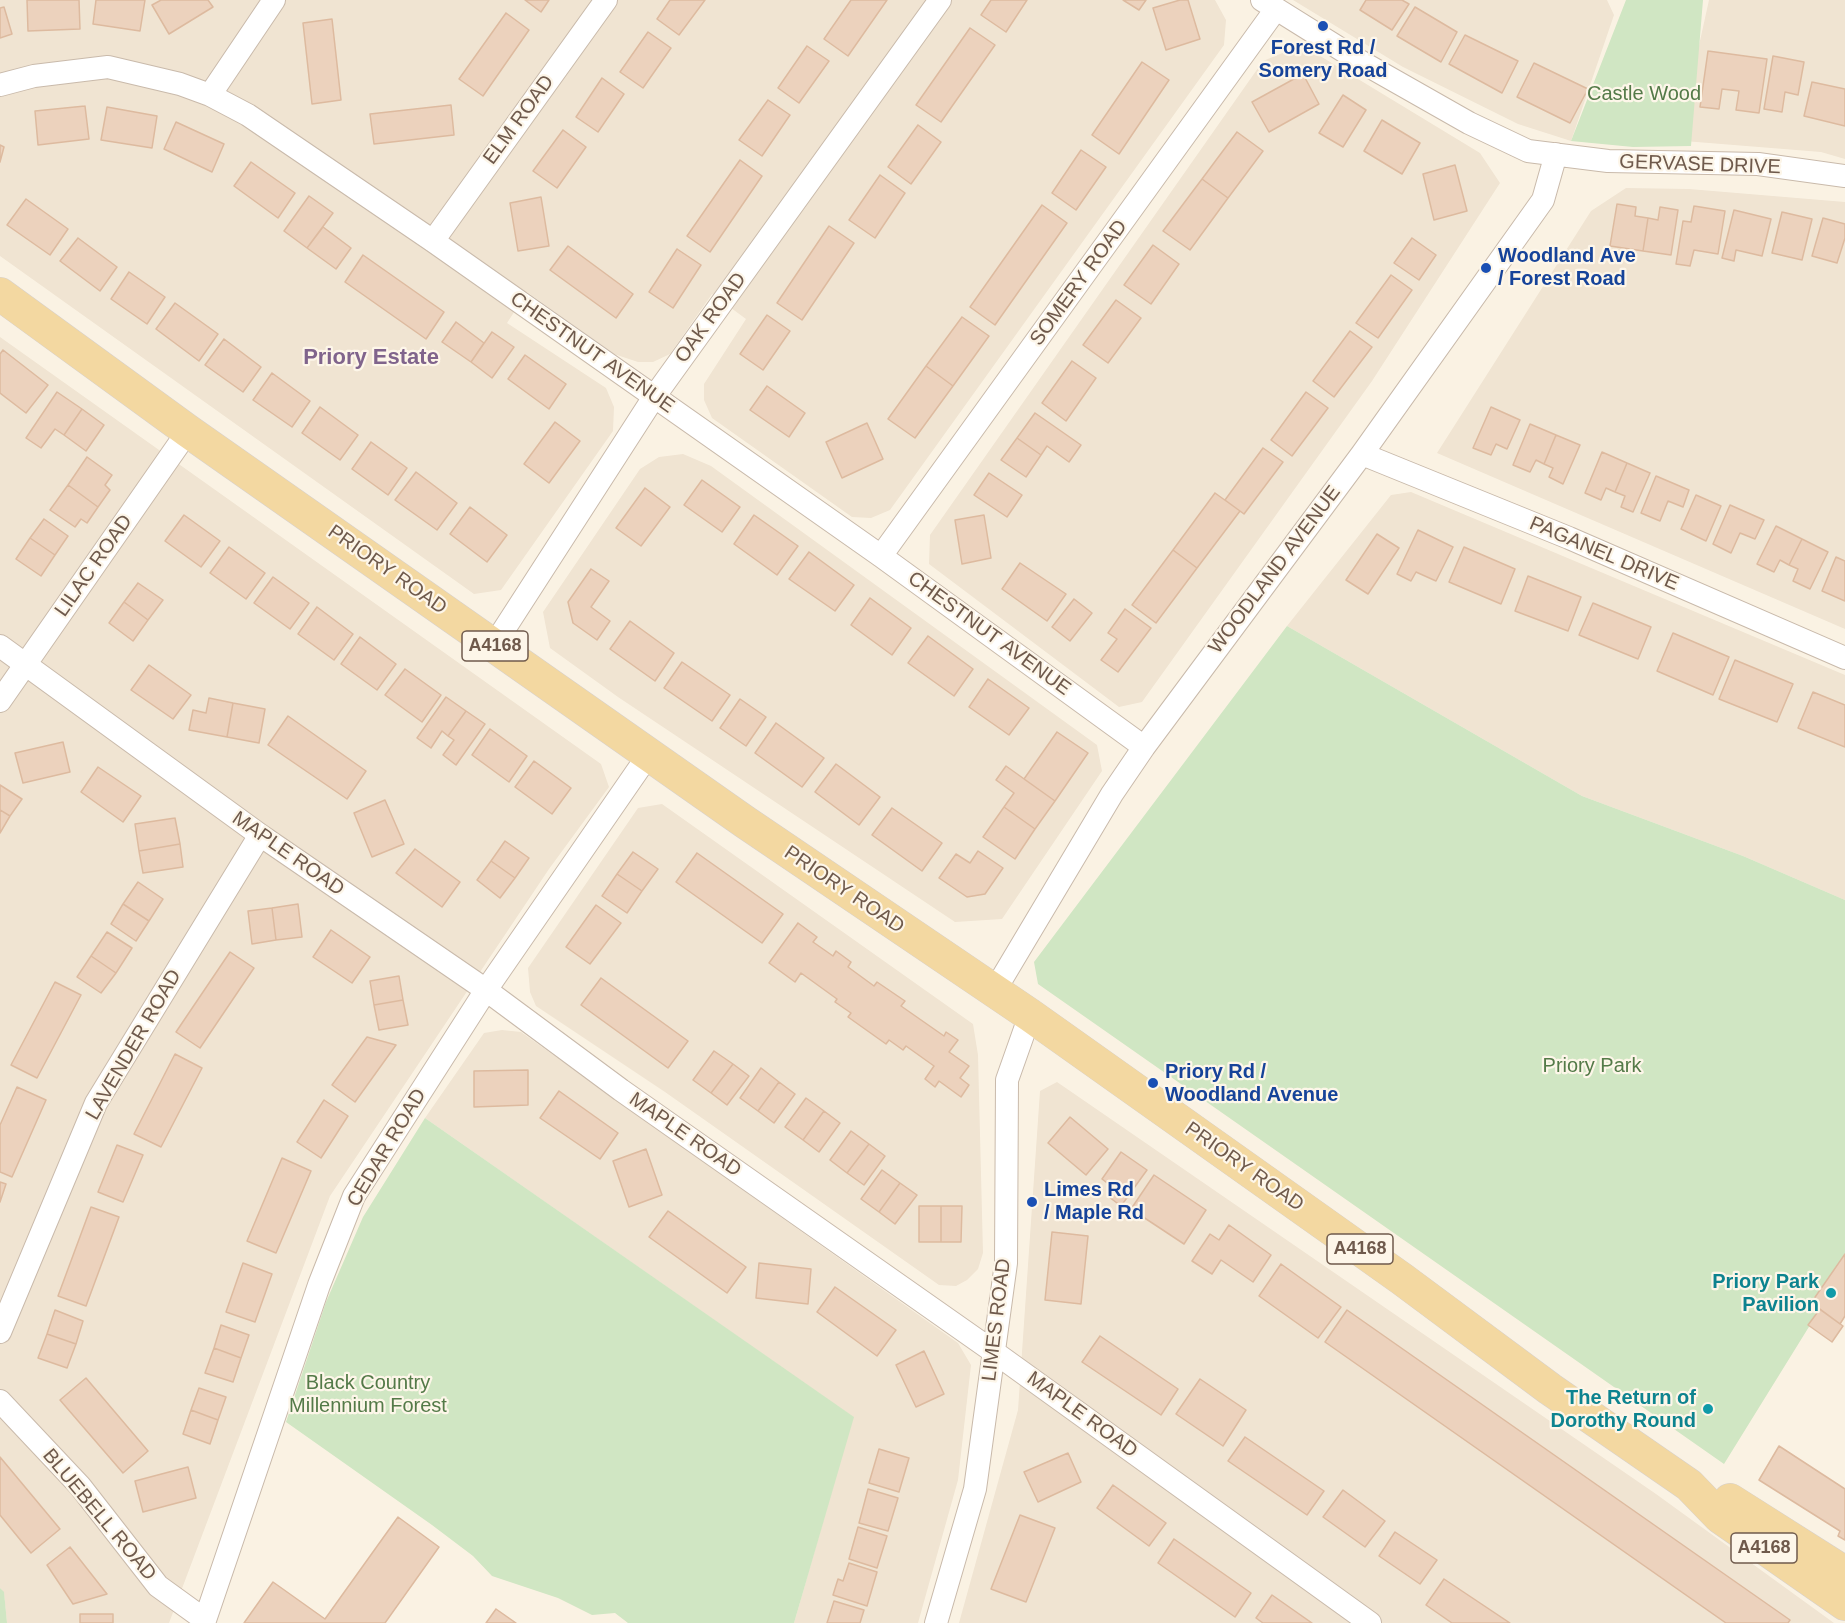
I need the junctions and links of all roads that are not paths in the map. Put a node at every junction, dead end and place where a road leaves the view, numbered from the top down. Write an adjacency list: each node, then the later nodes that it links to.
1 (274, 0): 6 (street)
2 (606, 0): 9 (street, ELM ROAD)
3 (940, 0): 11 (street, OAK ROAD)
4 (1269, 5): 7 (street, GERVASE DRIVE); 14 (street, SOMERY ROAD)
5 (0, 85): 6 (street, CHESTNUT AVENUE)
6 (210, 95): 9 (street, CHESTNUT AVENUE)
7 (1556, 154): 8 (street, GERVASE DRIVE); 13 (street, WOODLAND AVENUE)
8 (1845, 176)
9 (433, 241): 11 (street, CHESTNUT AVENUE)
10 (0, 294): 12 (main road, PRIORY ROAD / A4168)
11 (654, 397): 14 (street, CHESTNUT AVENUE); 15 (street, OAK ROAD)
12 (188, 431): 15 (main road, PRIORY ROAD / A4168); 18 (street, LILAC ROAD)
13 (1362, 454): 17 (street, PAGANEL DRIVE); 20 (street, WOODLAND AVENUE)
14 (881, 556): 20 (street, CHESTNUT AVENUE)
15 (494, 645): 21 (main road, PRIORY ROAD / A4168)
16 (0, 646): 18 (street, MAPLE ROAD)
17 (1845, 658)
18 (25, 664): 19 (street, LILAC ROAD); 22 (street, MAPLE ROAD)
19 (0, 701)
20 (1144, 747): 24 (street, WOODLAND AVENUE)
21 (649, 754): 23 (street, CEDAR ROAD); 24 (main road, PRIORY ROAD / A4168)
22 (260, 835): 23 (street, MAPLE ROAD); 26 (street, LAVENDER ROAD)
23 (486, 990): 27 (street, MAPLE ROAD); 32 (street, CEDAR ROAD)
24 (994, 990): 25 (main road, PRIORY ROAD / A4168)
25 (1030, 1015): 27 (street, LIMES ROAD); 29 (main road, PRIORY ROAD / A4168)
26 (0, 1332)
27 (994, 1352): 33 (street, LIMES ROAD); 34 (street, MAPLE ROAD)
28 (0, 1401): 32 (street, BLUEBELL ROAD)
29 (1689, 1485): 30 (main road, PRIORY ROAD / A4168); 31 (main road, PRIORY ROAD / A4168)
30 (1845, 1573)
31 (1845, 1604)
32 (205, 1622)
33 (936, 1623)
34 (1370, 1623)

